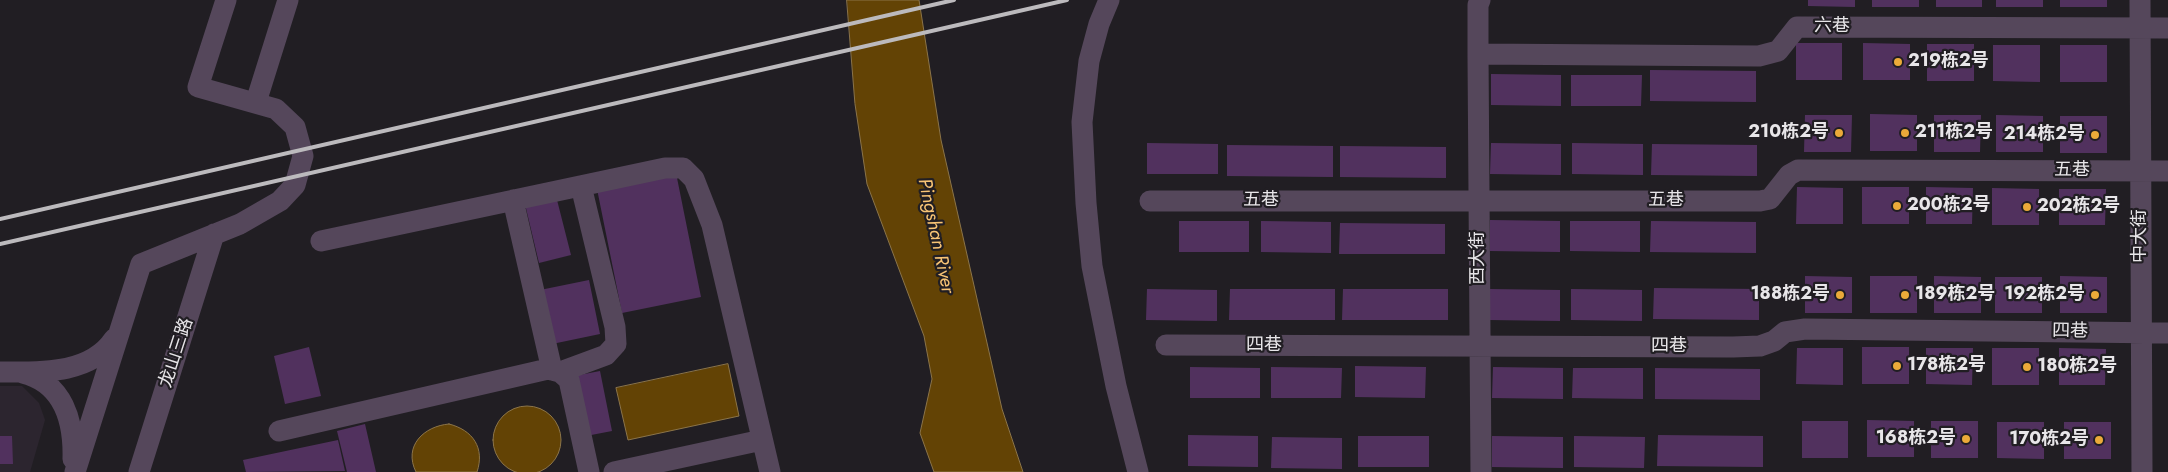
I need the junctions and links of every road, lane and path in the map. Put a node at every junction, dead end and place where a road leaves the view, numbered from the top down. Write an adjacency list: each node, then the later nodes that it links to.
1 (226, 0): 9 (street)
2 (288, 0): 9 (street)
3 (1109, 0): 32 (street)
4 (1480, 0): 8 (street, 西大街)
5 (2140, 0): 6 (street, 中大街)
6 (2140, 28): 7 (street, 六巷); 8 (street, 六巷); 10 (street, 中大街)
7 (2168, 28)
8 (1478, 49): 15 (street, 西大街)
9 (256, 102): 16 (street)
10 (2141, 171): 11 (street, 五巷); 15 (street, 五巷); 19 (street, 中大街)
11 (2168, 171)
12 (581, 186): 13 (street); 23 (street); 26 (street)
13 (513, 200): 17 (street); 23 (street)
14 (1150, 201): 15 (street, 五巷)
15 (1479, 201): 22 (street, 西大街)
16 (214, 234): 18 (street); 28 (street, 龙山三路)
17 (321, 242)
18 (119, 332): 24 (street); 27 (street)
19 (2142, 333): 20 (street, 四巷); 22 (street, 四巷); 34 (street, 中大街)
20 (2168, 333)
21 (1166, 345): 22 (street, 四巷)
22 (1480, 346): 33 (street, 西大街)
23 (556, 371): 25 (street); 29 (street)
24 (9, 372): 27 (street)
25 (279, 431)
26 (762, 440): 30 (street); 31 (street)
27 (73, 472)
28 (139, 472)
29 (589, 472)
30 (614, 472)
31 (770, 472)
32 (1138, 472)
33 (1480, 472)
34 (2142, 472)

